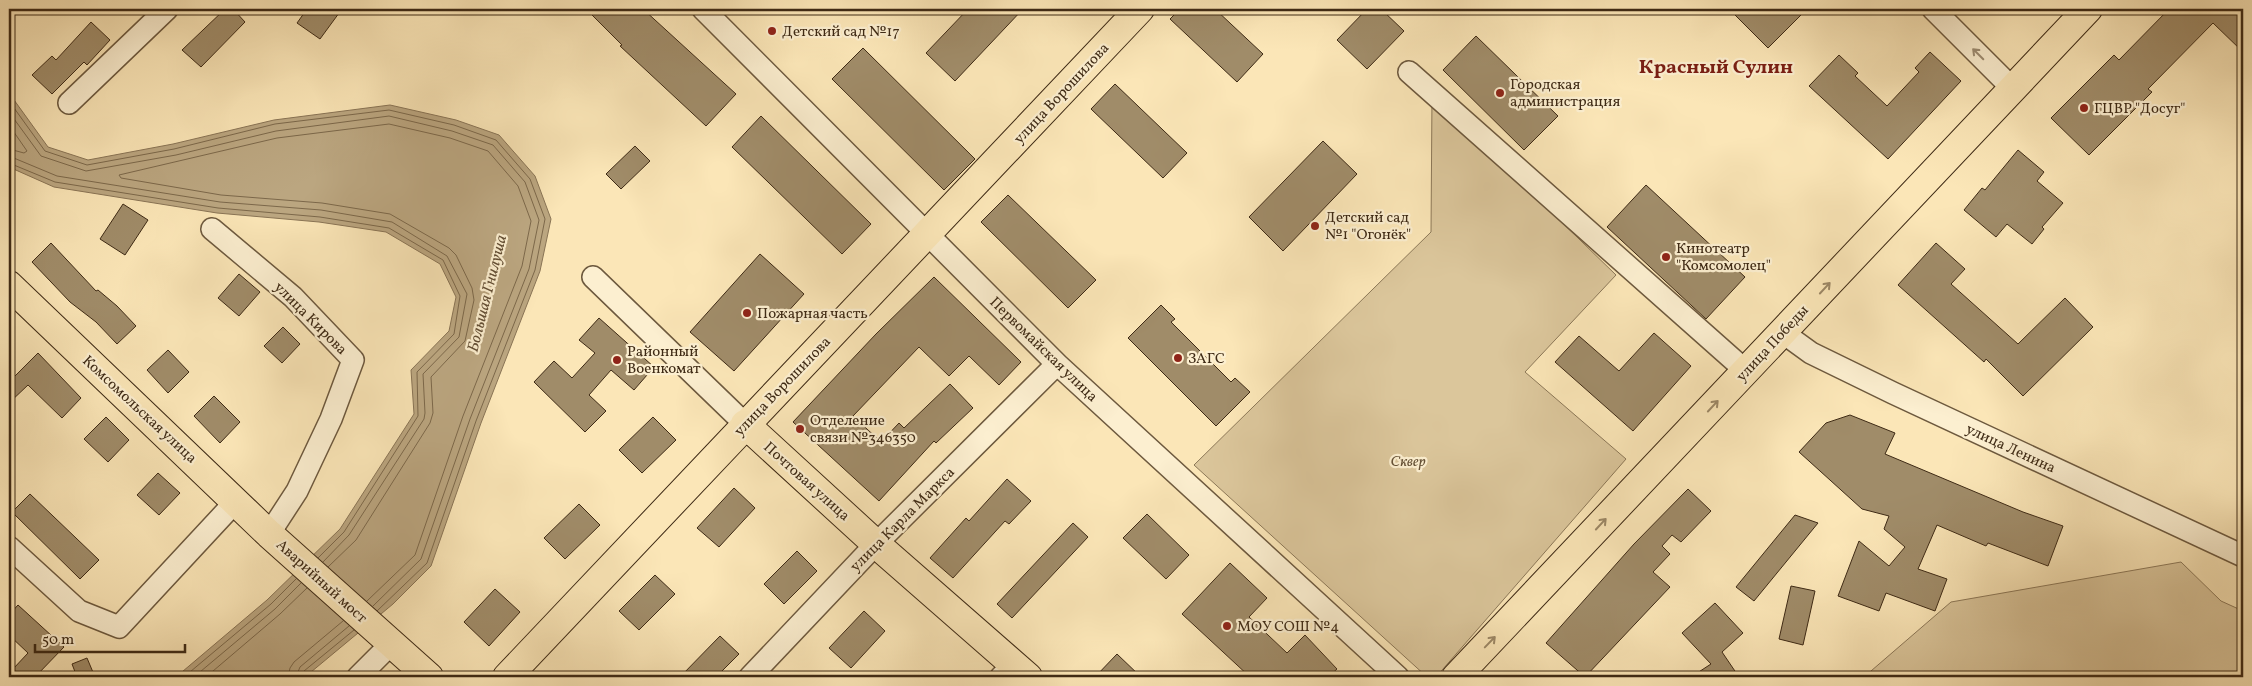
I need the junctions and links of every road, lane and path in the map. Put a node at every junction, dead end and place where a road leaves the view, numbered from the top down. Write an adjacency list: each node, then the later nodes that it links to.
1 (167, 9): 8 (street)
2 (703, 9): 10 (street, Первомайская улица)
3 (1140, 9): 10 (main road, улица Ворошилова)
4 (1933, 9): 7 (street, one-way to 4)
5 (2088, 9): 7 (main road, улица Победы)
6 (1409, 72): 15 (street)
7 (2013, 89): 13 (main road, улица Победы, one-way to 7)
8 (69, 103)
9 (212, 229): 18 (street, улица Кирова)
10 (928, 235): 14 (street, Первомайская улица); 16 (main road, улица Ворошилова)
11 (593, 277): 16 (street, Почтовая улица)
12 (9, 285): 17 (main road, Комсомольская улица)
13 (1782, 332): 15 (main road, улица Победы); 21 (street, улица Ленина)
14 (1057, 364): 19 (street, улица Карла Маркса); 28 (street, Первомайская улица)
15 (1746, 371): 29 (main road, улица Победы, one-way to 15)
16 (745, 424): 19 (main road, Почтовая улица); 26 (main road, улица Ворошилова)
17 (236, 500): 18 (main road, Комсомольская улица); 20 (street)
18 (269, 534): 22 (main road, Аварийный мост)
19 (876, 544): 23 (main road, Почтовая улица); 27 (street, улица Карла Маркса)
20 (9, 547)
21 (2243, 556)
22 (383, 636): 24 (street); 25 (main road)
23 (1014, 673)
24 (358, 677)
25 (429, 677)
26 (507, 677)
27 (750, 677)
28 (1398, 677)
29 (1456, 677)

